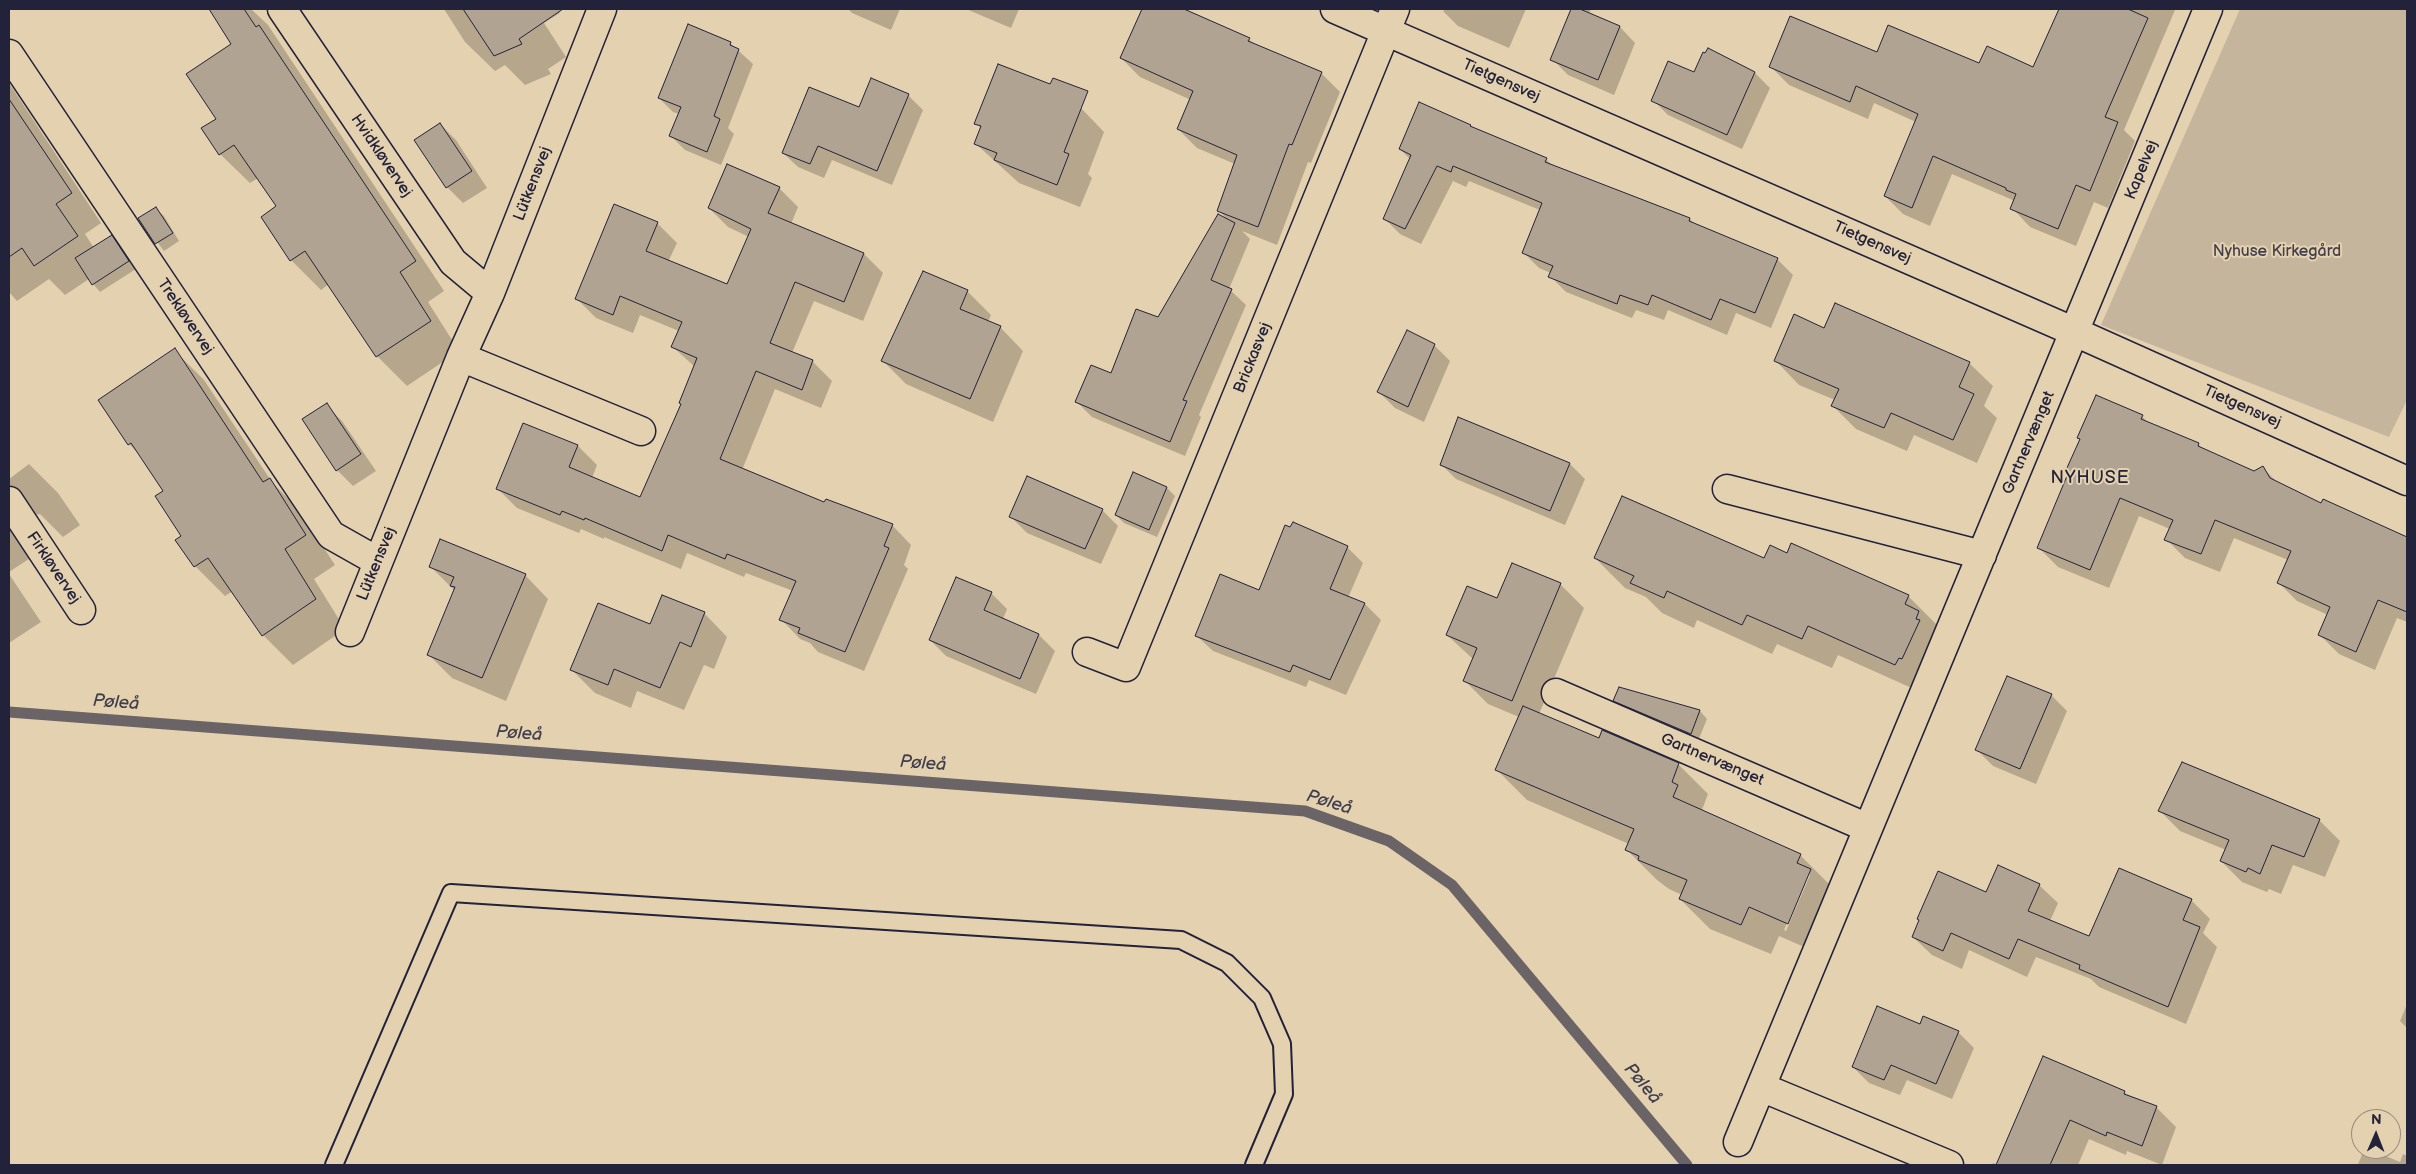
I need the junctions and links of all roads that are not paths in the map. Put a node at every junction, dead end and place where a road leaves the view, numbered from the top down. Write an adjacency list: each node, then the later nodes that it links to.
1 (282, 9): 7 (street, Hvidkløvervej)
2 (1335, 9): 5 (street, Tietgensvej)
3 (2208, 9): 8 (street, Kapelvej)
4 (600, 10): 7 (street, Lütkensvej)
5 (1390, 20): 8 (street, Tietgensvej); 18 (street, Brickasvej)
6 (9, 54): 15 (street, Trekløvervej)
7 (490, 294): 9 (street, Lütkensvej)
8 (2075, 332): 11 (street, Tietgensvej); 14 (street, Gartnervænget)
9 (462, 358): 10 (street); 15 (street, Lütkensvej)
10 (641, 431)
11 (2407, 481)
12 (1728, 489): 14 (street)
13 (9, 501): 16 (street, Firkløvervej)
14 (1982, 555): 20 (street, Gartnervænget)
15 (377, 562): 17 (street, Lütkensvej)
16 (81, 610)
17 (350, 632)
18 (1087, 652)
19 (1556, 693): 20 (street, Gartnervænget)
20 (1868, 828): 21 (street, Gartnervænget)
21 (1761, 1087): 22 (street, Gartnervænget); 25 (street)
22 (1738, 1142)
23 (334, 1165): 24 (lane)
24 (1254, 1165)
25 (1949, 1165)

